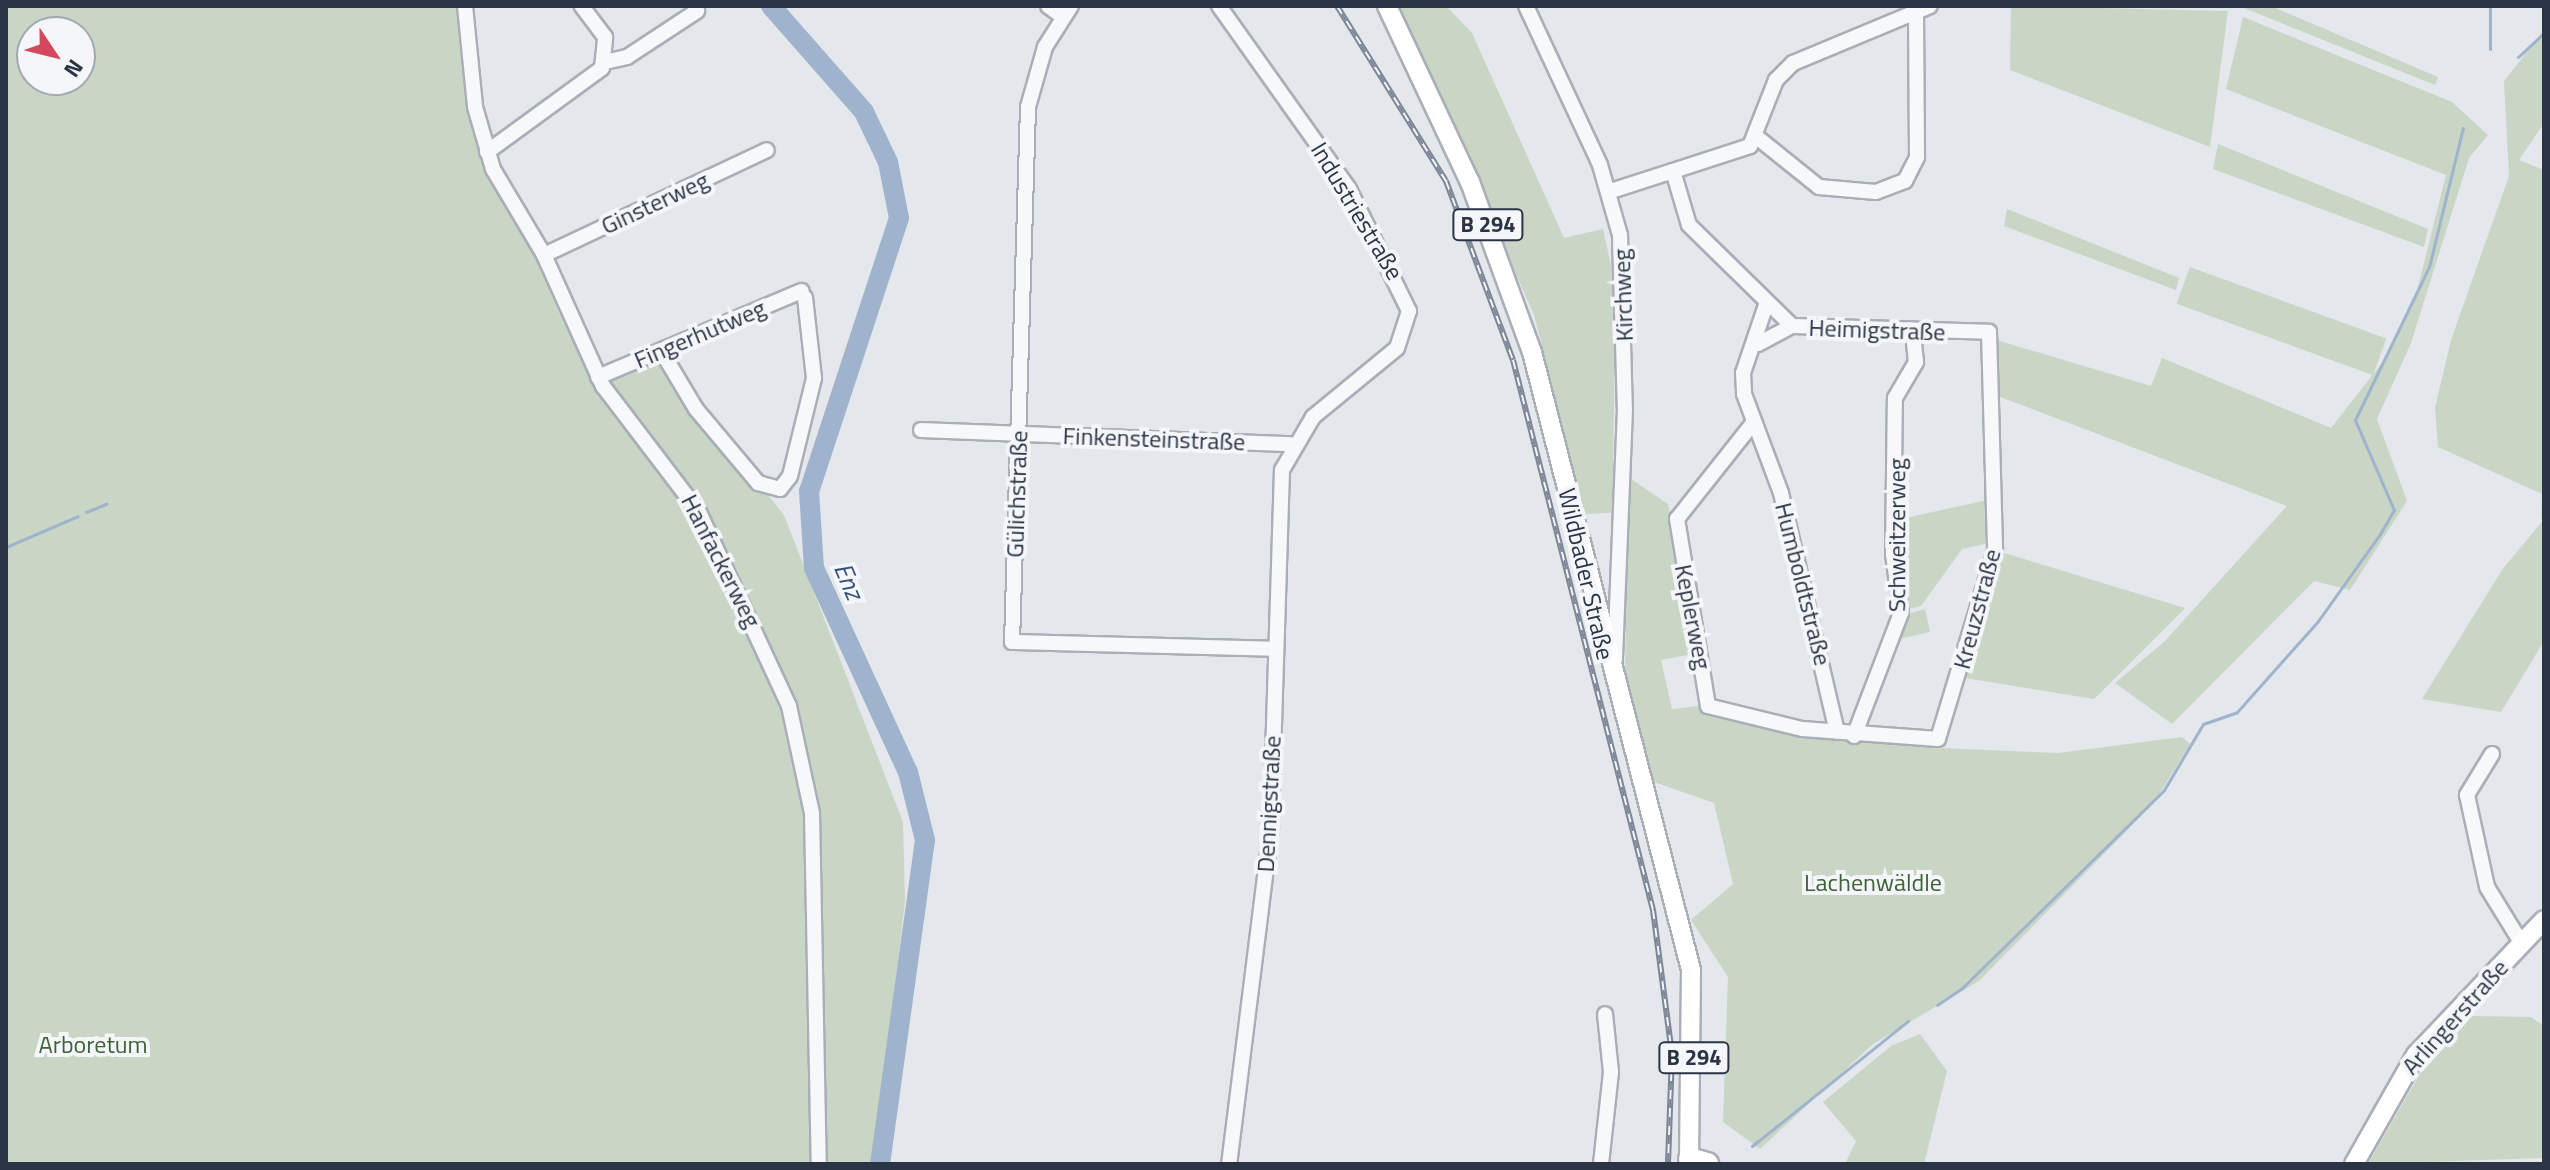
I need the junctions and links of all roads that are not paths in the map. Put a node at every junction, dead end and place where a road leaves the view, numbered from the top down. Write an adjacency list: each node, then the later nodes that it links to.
1 (465, 6): 13 (street, Hanfackerweg)
2 (582, 6): 10 (street)
3 (1048, 6): 9 (street)
4 (1219, 6): 27 (street, Industriestraße)
5 (1387, 6): 29 (main road, Wildbader Straße / B 294)
6 (1526, 6): 15 (street, Kirchweg)
7 (1923, 8): 11 (street); 11 (street)
8 (697, 11): 10 (street)
9 (1067, 11): 26 (street, Gülichstraße)
10 (605, 62): 13 (street)
11 (1758, 138): 14 (street)
12 (767, 150): 16 (street, Ginsterweg)
13 (487, 152): 16 (street, Hanfackerweg)
14 (1673, 171): 15 (street); 17 (street, Heimigstraße)
15 (1611, 191): 28 (street, Kirchweg)
16 (544, 255): 23 (street, Hanfackerweg)
17 (1766, 305): 18 (street, Heimigstraße); 21 (street, Humboldtstraße)
18 (1792, 326): 19 (street, Heimigstraße); 21 (street)
19 (1913, 332): 20 (street, Heimigstraße); 33 (street, Schweitzerweg)
20 (1989, 332): 33 (street, Kreuzstraße)
21 (1758, 344): 24 (street, Humboldtstraße)
22 (662, 352): 22 (street, Fingerhutweg); 23 (street, Fingerhutweg)
23 (598, 377): 39 (street, Hanfackerweg)
24 (1753, 423): 32 (street, Humboldtstraße); 32 (street, Keplerweg)
25 (921, 430): 26 (street, Finkensteinstraße)
26 (1019, 433): 27 (street, Finkensteinstraße); 30 (street, Gülichstraße)
27 (1291, 444): 30 (street, Dennigstraße)
28 (1616, 603): 29 (street); 31 (street, Kirchweg)
29 (1597, 618): 31 (main road, Wildbader Straße / B 294)
30 (1275, 649): 40 (street, Dennigstraße)
31 (1612, 681): 38 (main road, Wildbader Straße / B 294)
32 (1837, 732): 33 (street)
33 (1854, 736)
34 (2492, 754): 36 (street)
35 (2544, 920): 36 (main road, Arlingerstraße)
36 (2522, 944): 42 (main road, Arlingerstraße)
37 (1605, 1014): 41 (street)
38 (1695, 1162)
39 (819, 1164)
40 (1229, 1164)
41 (1601, 1164)
42 (2354, 1164)

